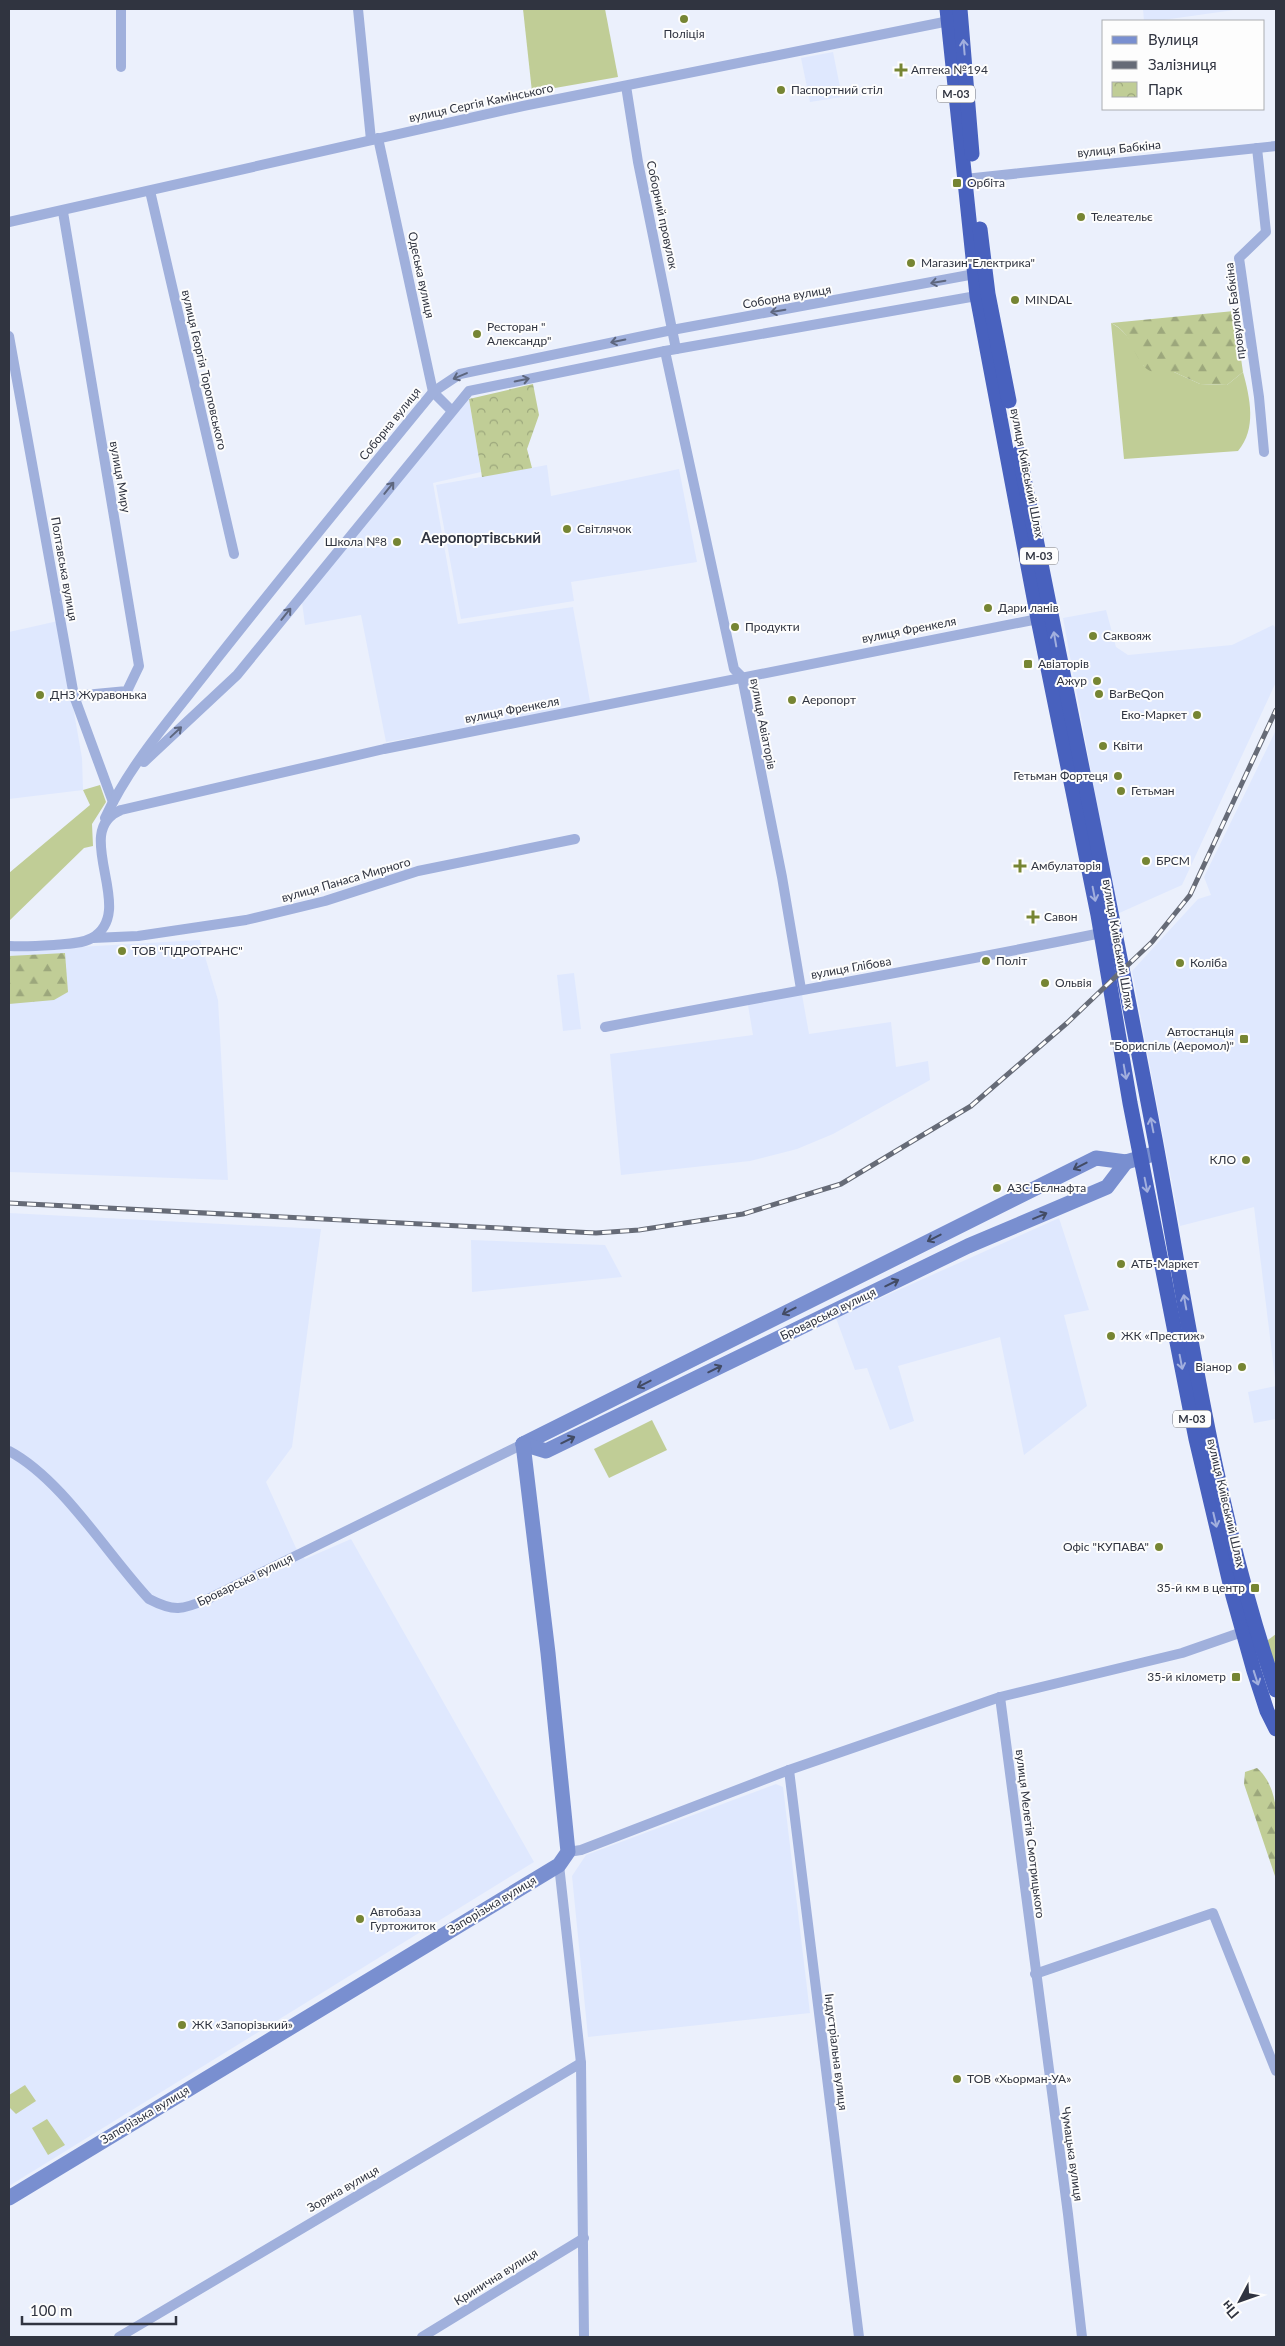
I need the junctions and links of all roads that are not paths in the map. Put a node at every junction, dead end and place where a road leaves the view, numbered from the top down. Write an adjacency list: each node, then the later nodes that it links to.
1 (121, 9): 4 (street)
2 (358, 9): 6 (street, Одеська вулиця)
3 (954, 14): 5 (street, вулиця Сергія Камінського); 9 (highway, вулиця Київський Шлях / М-03)
4 (121, 67)
5 (626, 86): 6 (street, вулиця Сергія Камінського); 15 (street, Соборний провулок)
6 (374, 139): 10 (street, вулиця Сергія Камінського); 18 (street, Одеська вулиця)
7 (1276, 146): 8 (street, вулиця Бабкіна)
8 (1257, 148): 9 (street, вулиця Бабкіна); 20 (street, провулок Бабкіна)
9 (969, 178): 13 (highway, вулиця Київський Шлях / М-03)
10 (150, 191): 11 (street, вулиця Сергія Камінського); 21 (street, вулиця Георгія Тороповського)
11 (63, 212): 12 (street, вулиця Сергія Камінського); 24 (street, вулиця Миру)
12 (9, 222)
13 (980, 273): 14 (highway, вулиця Київський Шлях / М-03); 15 (street, Соборна вулиця, one-way to 15)
14 (983, 295): 17 (street, Соборна вулиця); 22 (highway, вулиця Київський Шлях / М-03)
15 (672, 330): 17 (street, Соборний провулок); 18 (street, Соборна вулиця, one-way to 18)
16 (9, 336): 24 (street, Полтавська вулиця)
17 (670, 350): 19 (street, Соборна вулиця, one-way to 17); 23 (street, вулиця Авіаторів)
18 (433, 392): 19 (street); 25 (street, Соборна вулиця)
19 (451, 410): 25 (street, Соборна вулиця, one-way to 19)
20 (1264, 452)
21 (234, 554)
22 (1045, 617): 23 (street, вулиця Френкеля); 29 (highway, вулиця Київський Шлях / М-03, one-way to 29); 34 (highway, вулиця Київський Шлях / М-03, one-way to 22)
23 (742, 677): 27 (street, вулиця Френкеля); 32 (street, вулиця Авіаторів)
24 (74, 696): 26 (street, Полтавська вулиця)
25 (127, 778): 26 (street, Соборна вулиця)
26 (112, 802): 27 (street, Соборна вулиця)
27 (104, 821): 30 (street)
28 (575, 839): 30 (street, вулиця Панаса Мирного)
29 (1101, 933): 32 (street, вулиця Глібова); 35 (highway, вулиця Київський Шлях / М-03, one-way to 35)
30 (93, 938): 31 (street, вулиця Панаса Мирного)
31 (9, 946)
32 (801, 989): 33 (street, вулиця Глібова)
33 (605, 1027)
34 (1157, 1153): 35 (street, Броварська вулиця); 39 (highway, вулиця Київський Шлях / М-03, one-way to 34)
35 (1141, 1158): 36 (street, Броварська вулиця); 39 (highway, вулиця Київський Шлях / М-03, one-way to 39)
36 (1126, 1162): 37 (street, Броварська вулиця, one-way to 37); 37 (street, Броварська вулиця, one-way to 36)
37 (523, 1444): 38 (street, Броварська вулиця); 44 (street)
38 (9, 1451)
39 (1250, 1630): 40 (highway, вулиця Київський Шлях / М-03); 41 (street); 42 (highway, вулиця Київський Шлях / М-03, one-way to 42)
40 (1276, 1690)
41 (1000, 1697): 43 (street); 46 (street, вулиця Мелетія Смотрицького)
42 (1276, 1729)
43 (789, 1770): 44 (street); 54 (street, Індустріальна вулиця)
44 (568, 1852): 45 (street, Запорізька вулиця)
45 (559, 1864): 47 (street); 49 (street, Запорізька вулиця)
46 (1035, 1974): 48 (street); 55 (street, Чумацька вулиця)
47 (581, 2063): 50 (street); 51 (street, Зоряна вулиця)
48 (1276, 2071)
49 (9, 2198)
50 (584, 2238): 52 (street, Кринична вулиця); 53 (street)
51 (119, 2337)
52 (422, 2337)
53 (584, 2337)
54 (859, 2337)
55 (1082, 2337)

